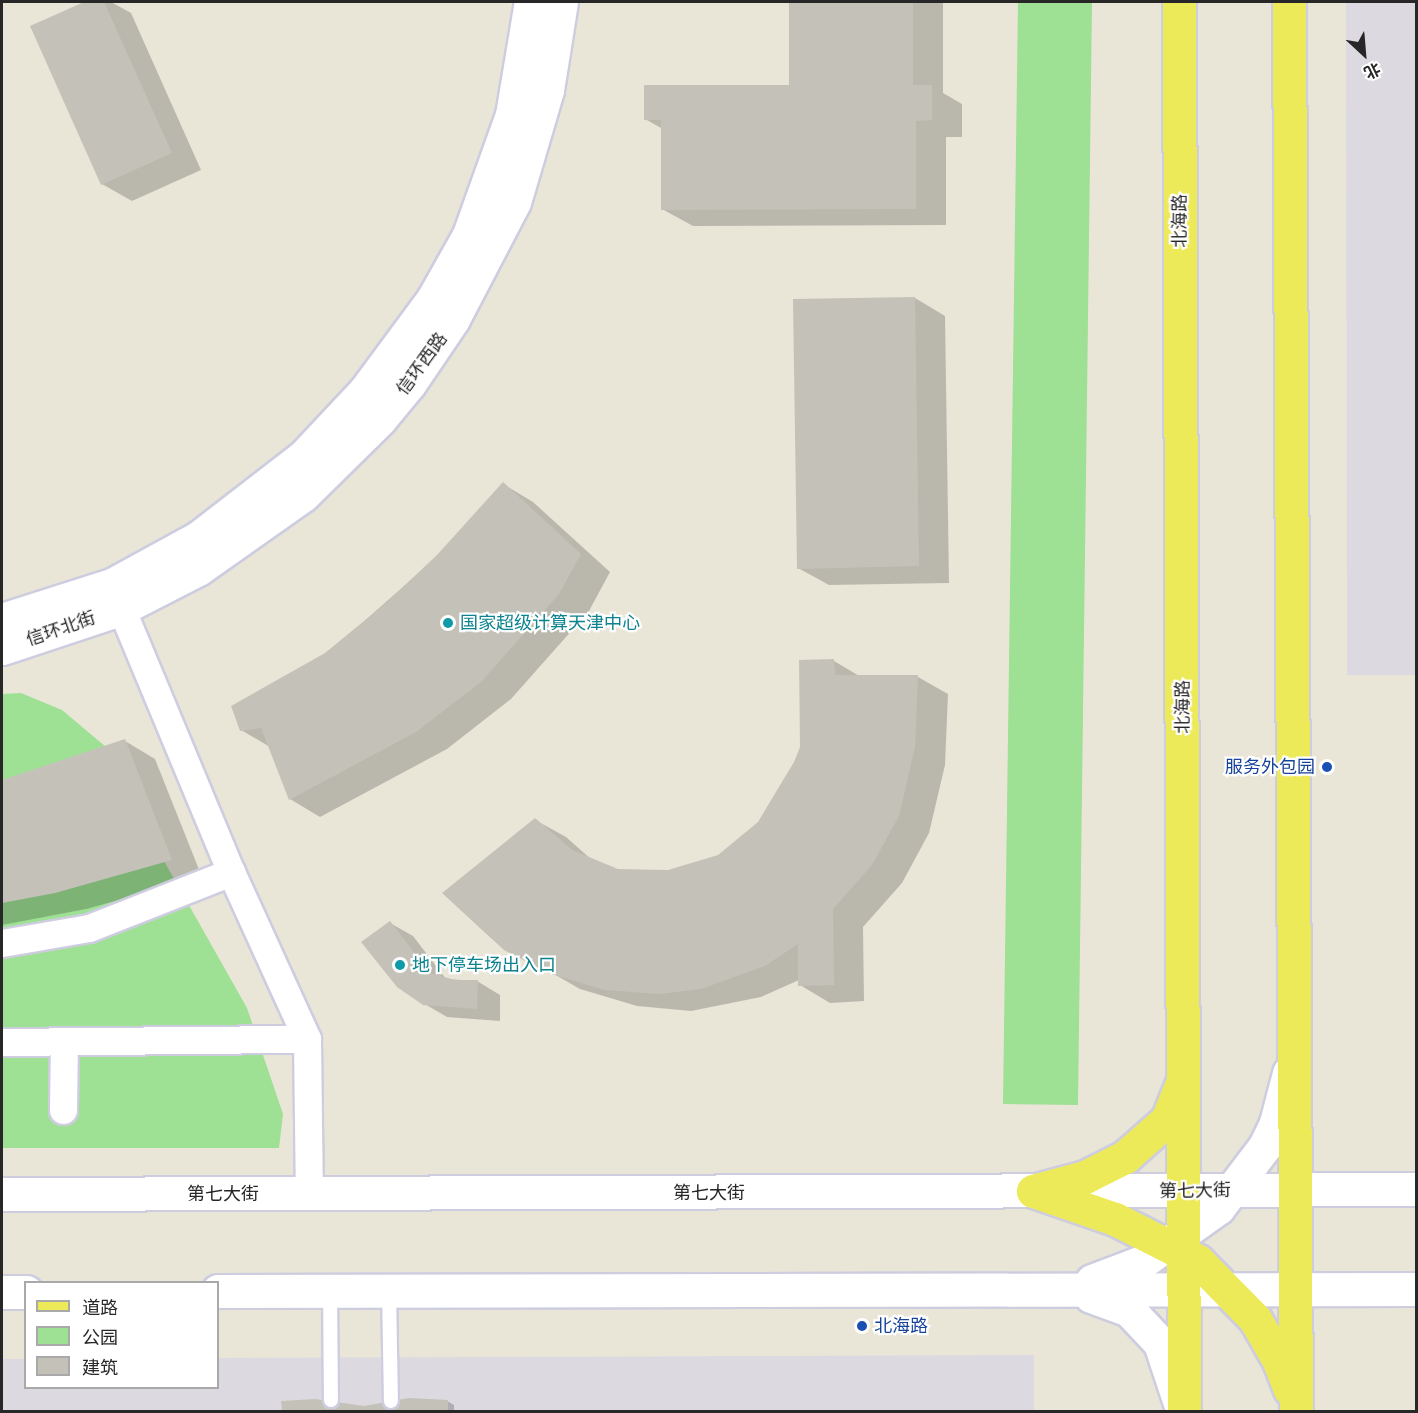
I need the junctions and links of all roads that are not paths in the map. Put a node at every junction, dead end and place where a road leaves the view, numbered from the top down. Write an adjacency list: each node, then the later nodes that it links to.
1 (531, 2): 5 (main road, 信环西路)
2 (561, 2): 5 (main road, 信环西路)
3 (1179, 2): 14 (main road, 北海路)
4 (1289, 2): 13 (main road)
5 (116, 597): 6 (main road, 信环北街); 7 (main road, 信环北街); 8 (street)
6 (2, 620)
7 (2, 648)
8 (231, 872): 9 (street); 10 (street)
9 (2, 943)
10 (307, 1039): 11 (street); 22 (street)
11 (64, 1041): 12 (street); 15 (street)
12 (2, 1042)
13 (1293, 1058): 16 (main road); 17 (main road)
14 (1186, 1064): 19 (main road); 20 (main road, 北海路)
15 (63, 1110)
16 (1234, 1190): 17 (main road, 第七大街); 20 (main road, 第七大街); 23 (main road)
17 (1295, 1190): 18 (main road, 第七大街); 25 (main road)
18 (1416, 1190)
19 (1034, 1191): 20 (main road, 第七大街); 22 (main road, 第七大街); 23 (main road)
20 (1185, 1192): 23 (main road, 北海路)
21 (2, 1194): 22 (main road, 第七大街)
22 (309, 1194)
23 (1180, 1244): 24 (main road); 29 (main road, 北海路); 30 (main road)
24 (1046, 1288): 28 (main road); 29 (main road); 36 (main road)
25 (1295, 1289): 26 (main road); 30 (main road); 37 (main road)
26 (1416, 1289)
27 (330, 1290): 28 (main road); 31 (main road); 34 (lane)
28 (389, 1290): 35 (lane)
29 (1185, 1290): 30 (main road); 36 (main road, 北海路)
30 (1230, 1290): 37 (main road)
31 (219, 1291)
32 (2, 1292): 33 (main road)
33 (24, 1292)
34 (331, 1400)
35 (391, 1401)
36 (1183, 1412)
37 (1295, 1412)

